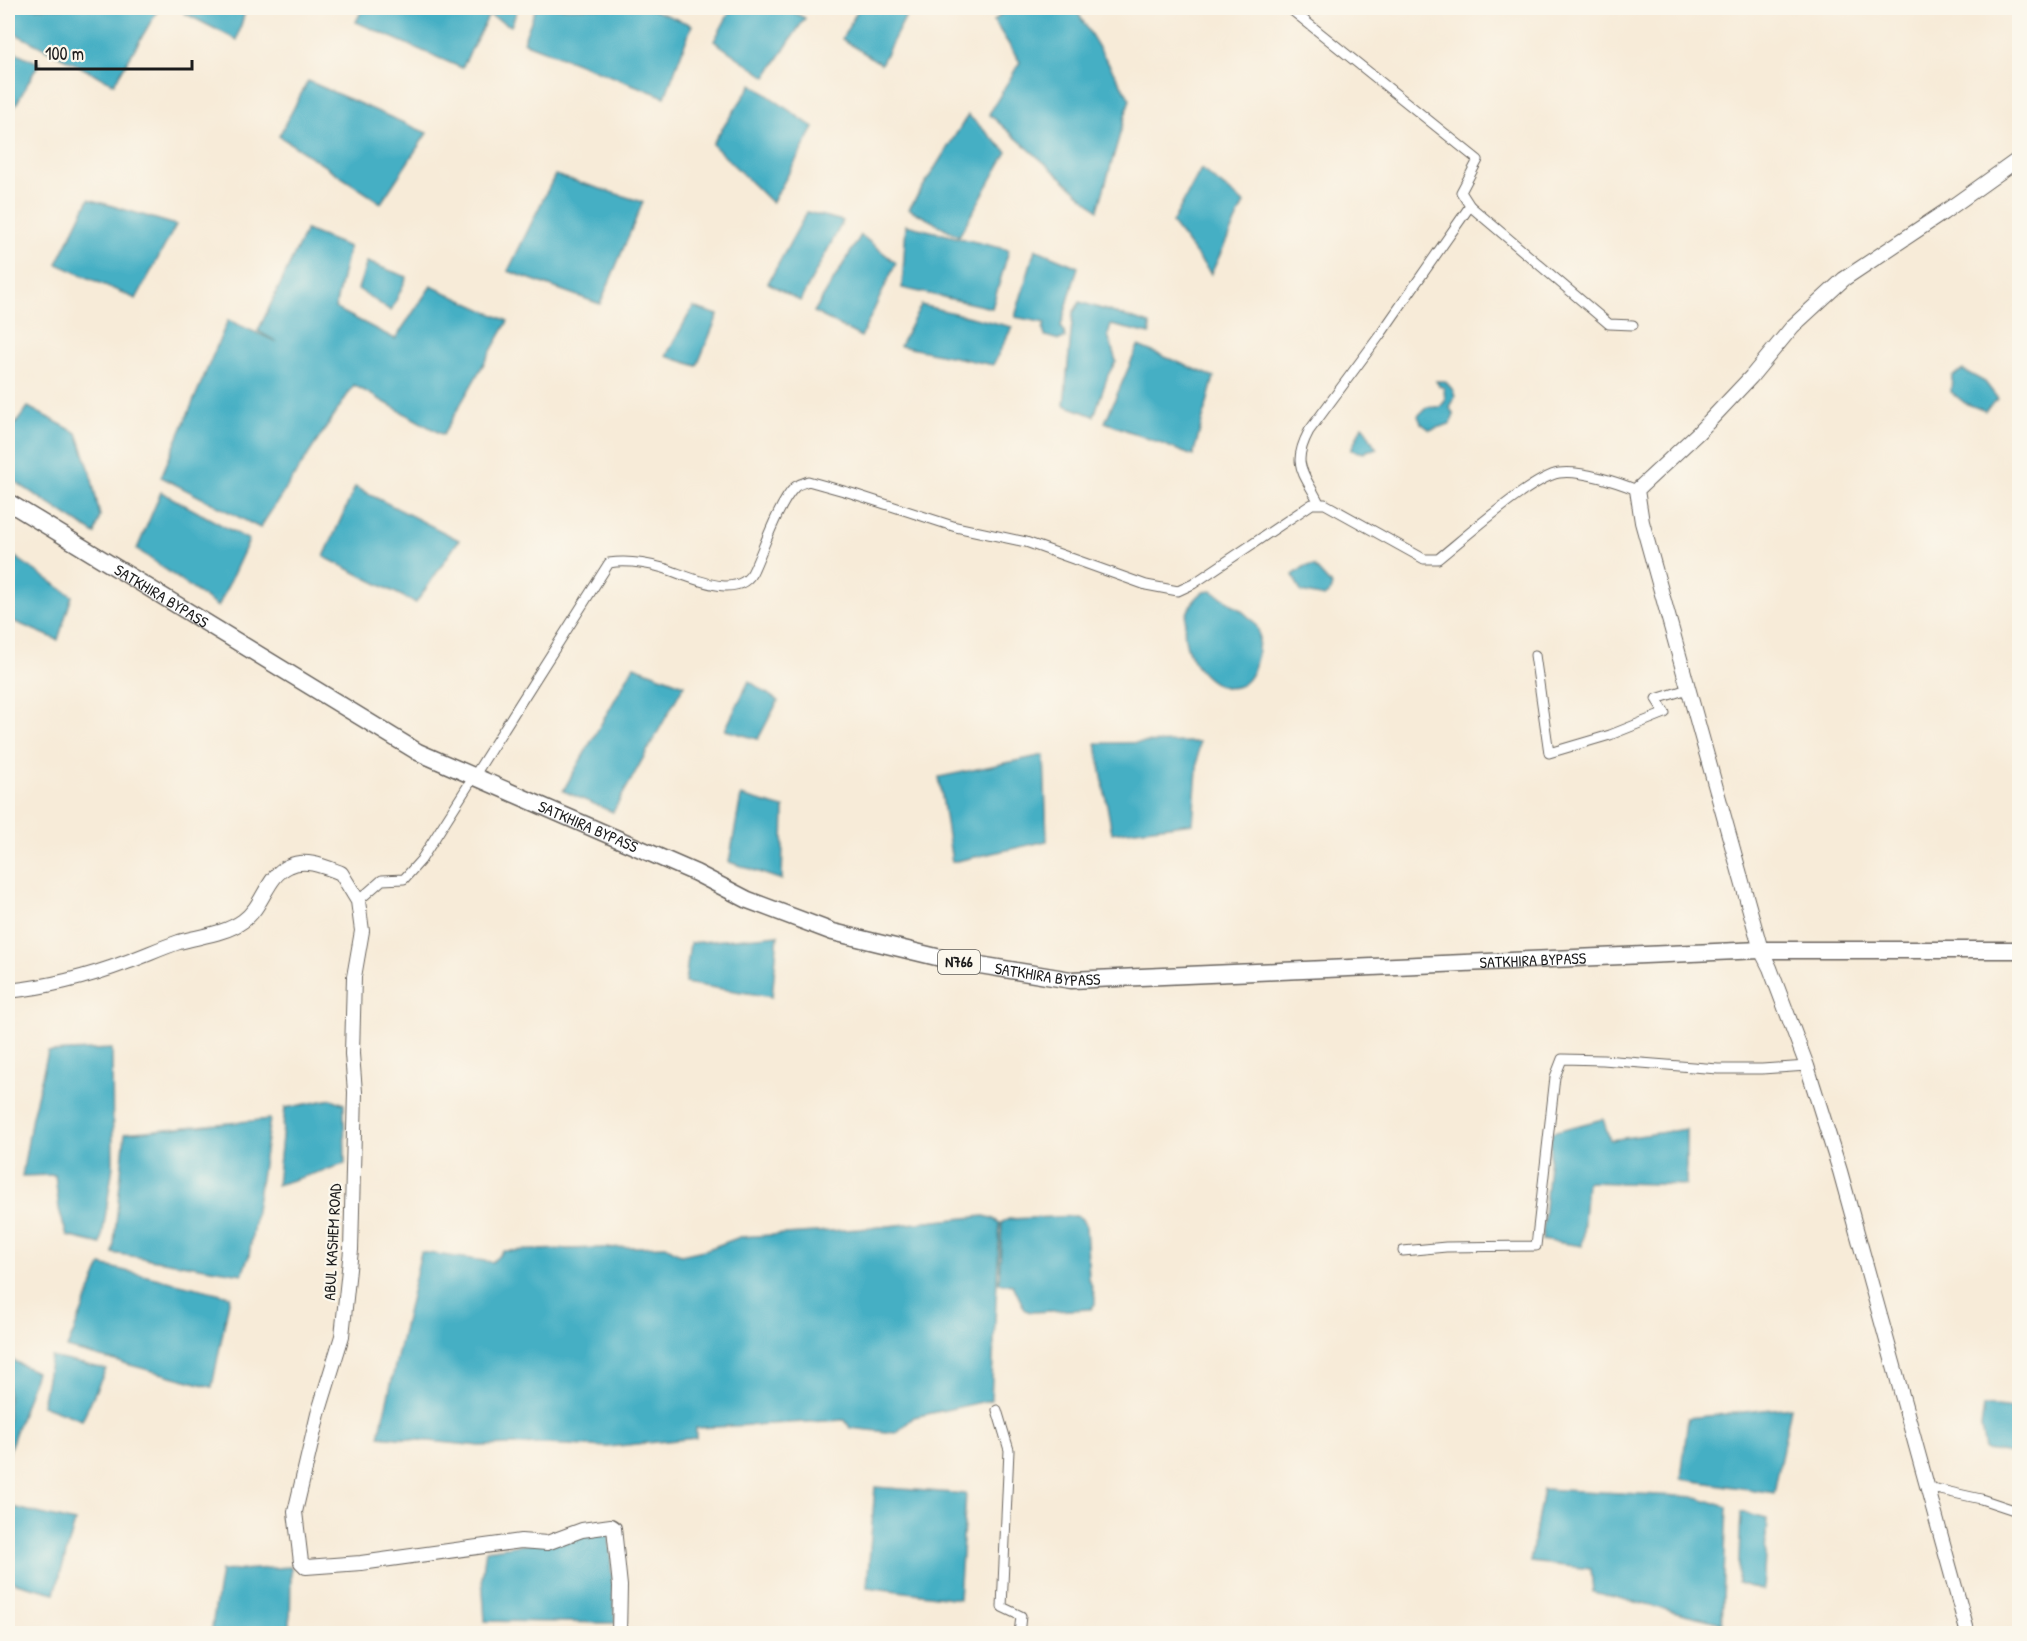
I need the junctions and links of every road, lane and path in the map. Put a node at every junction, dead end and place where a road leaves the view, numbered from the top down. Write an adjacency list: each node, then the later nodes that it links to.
1 (1289, 8): 3 (street)
2 (2019, 158): 5 (street)
3 (1470, 206): 4 (street); 7 (street)
4 (1633, 325)
5 (1637, 490): 7 (street); 9 (street)
6 (8, 502): 10 (highway, SATKHIRA BYPASS / N766)
7 (1319, 503): 10 (street)
8 (1535, 656): 9 (street)
9 (1688, 689): 12 (street)
10 (475, 775): 11 (street); 12 (highway, SATKHIRA BYPASS / N766)
11 (358, 901): 14 (street, ABUL KASHEM ROAD); 20 (street, ABUL KASHEM ROAD)
12 (1761, 950): 13 (highway, SATKHIRA BYPASS / N766); 15 (street)
13 (2019, 950)
14 (8, 991)
15 (1806, 1066): 16 (street); 18 (street)
16 (1403, 1251)
17 (997, 1410): 21 (street)
18 (1927, 1487): 19 (street); 22 (street)
19 (2019, 1512)
20 (619, 1634)
21 (1019, 1634)
22 (1968, 1634)

